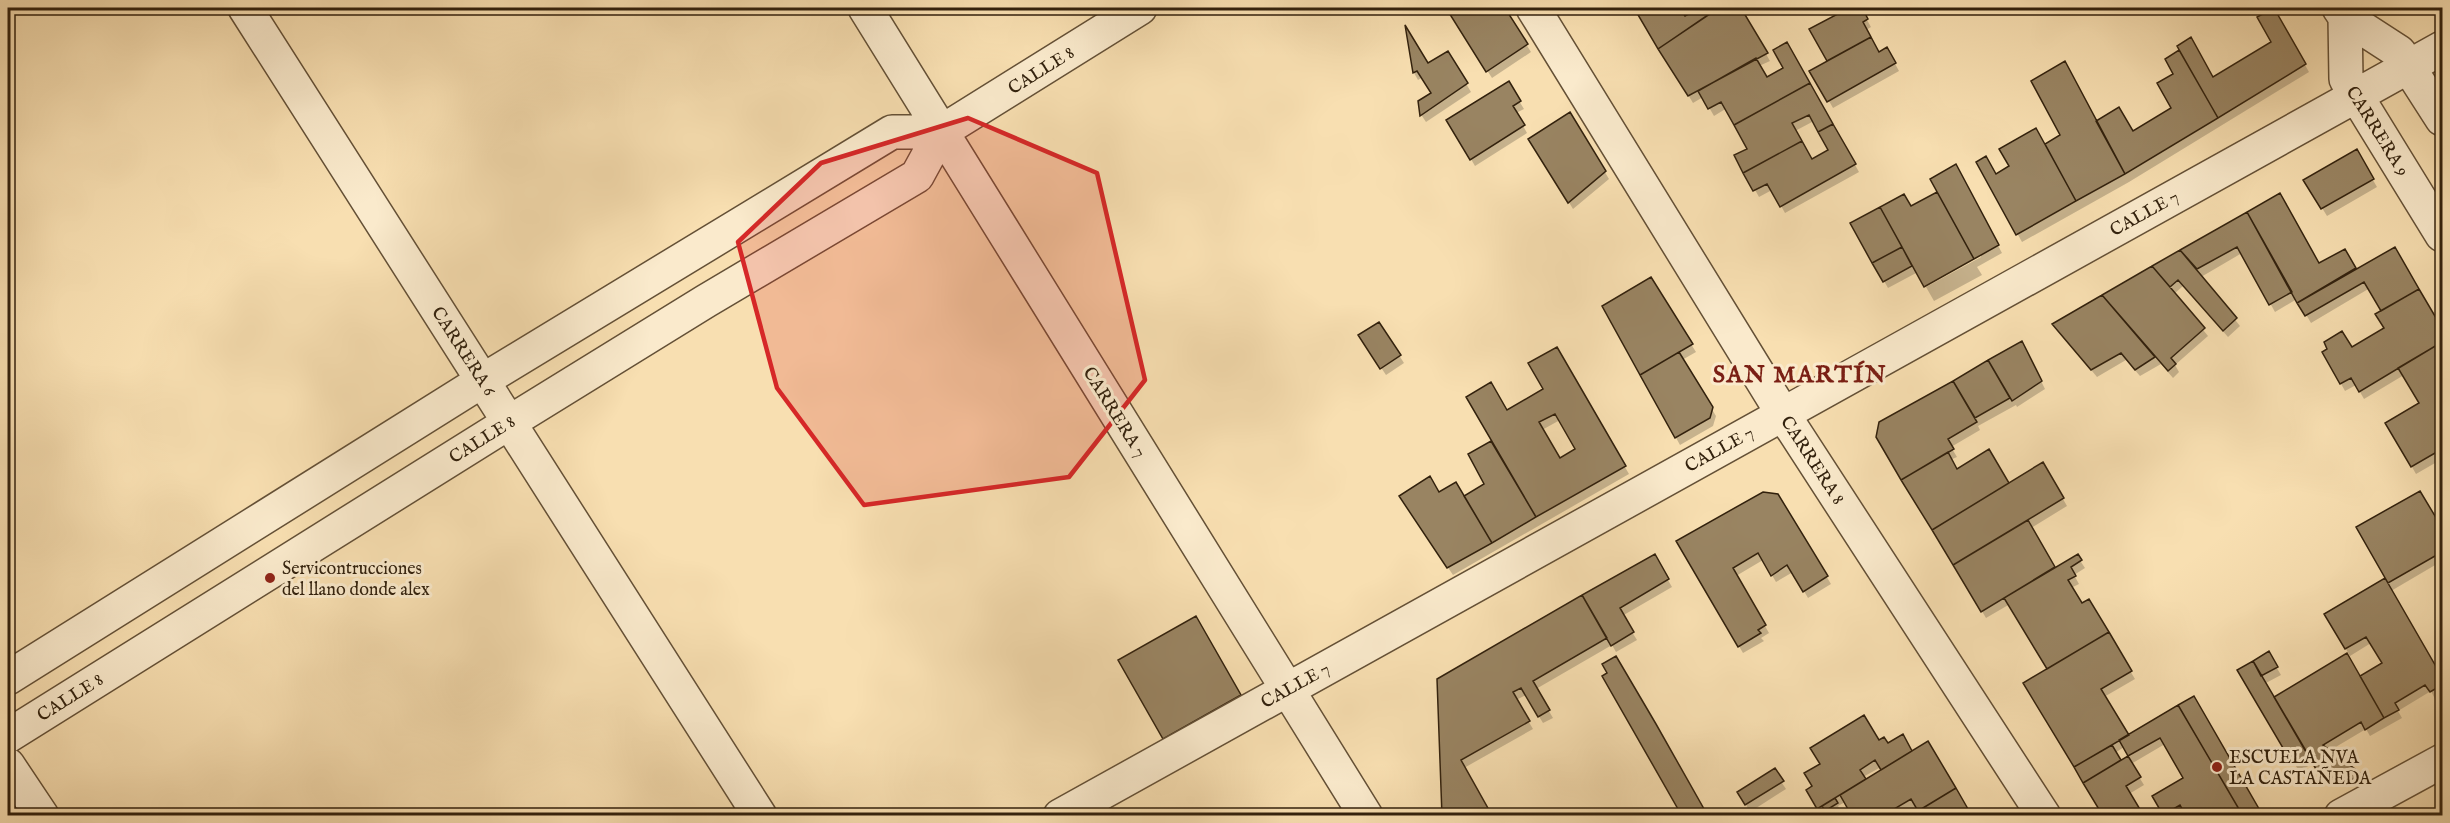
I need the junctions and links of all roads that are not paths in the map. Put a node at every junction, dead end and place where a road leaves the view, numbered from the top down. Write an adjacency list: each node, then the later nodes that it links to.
1 (245, 8): 14 (street, CARRERA 6)
2 (865, 8): 10 (street, CARRERA 7)
3 (1140, 8): 10 (street, CALLE 8)
4 (1533, 8): 15 (street, CARRERA 8)
5 (2342, 12): 7 (street, CARRERA 9); 8 (street, CARRERA 9)
6 (2442, 48): 7 (street, CALLE 7)
7 (2409, 66): 8 (street, CALLE 7); 9 (street, CARRERA 9)
8 (2356, 95): 11 (street, CARRERA 9); 15 (street, CALLE 7)
9 (2442, 119)
10 (941, 132): 12 (street); 13 (street, CALLE 8); 20 (street, CARRERA 7)
11 (2442, 235)
12 (682, 258): 13 (street); 14 (street)
13 (706, 301): 16 (street, CALLE 8)
14 (482, 381): 16 (street, CARRERA 6); 17 (street)
15 (1783, 414): 20 (street, CALLE 7); 28 (street, CARRERA 8)
16 (510, 422): 18 (street, CALLE 8); 25 (street, CARRERA 6)
17 (210, 552): 18 (street); 19 (street)
18 (237, 592): 21 (street, CALLE 8)
19 (8, 678)
20 (1287, 689): 26 (street, CALLE 7); 27 (street, CARRERA 7)
21 (8, 736)
22 (2442, 761): 29 (street)
23 (8, 765): 24 (street)
24 (42, 816)
25 (760, 816)
26 (1059, 816)
27 (1366, 816)
28 (2044, 816)
29 (2341, 816)

